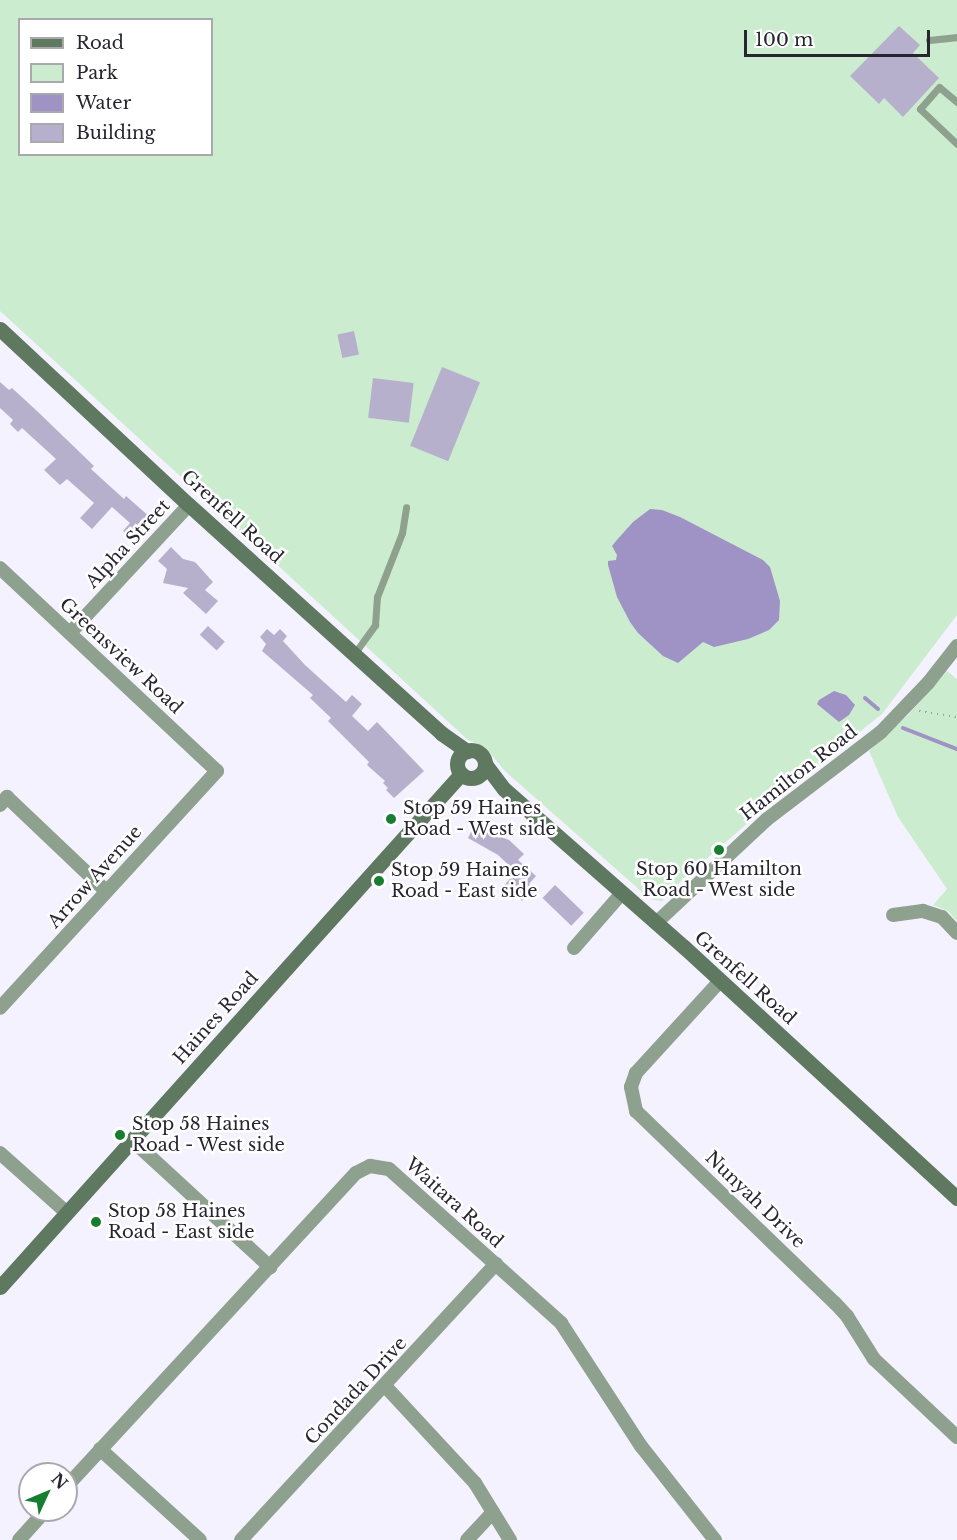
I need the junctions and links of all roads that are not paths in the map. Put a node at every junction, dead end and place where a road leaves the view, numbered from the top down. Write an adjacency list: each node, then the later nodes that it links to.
1 (957, 37): 2 (lane)
2 (929, 40)
3 (957, 102): 4 (lane)
4 (957, 144)
5 (0, 329): 6 (main road, Grenfell Road)
6 (189, 505): 9 (street, Alpha Street); 11 (main road, Grenfell Road)
7 (406, 507): 11 (lane)
8 (0, 568): 9 (street, Greensview Road)
9 (70, 633): 14 (street, Greensview Road)
10 (957, 646): 19 (street, Hamilton Road)
11 (354, 654): 12 (main road, Grenfell Road)
12 (462, 762): 13 (main road); 13 (main road, Grenfell Road); 24 (main road, Haines Road)
13 (482, 770): 17 (main road, Grenfell Road)
14 (217, 771): 16 (street, Arrow Avenue)
15 (0, 805): 16 (street)
16 (106, 891): 23 (street, Arrow Avenue)
17 (621, 893): 19 (main road, Grenfell Road); 21 (street)
18 (893, 915): 20 (street)
19 (656, 923): 22 (main road, Grenfell Road)
20 (957, 933)
21 (574, 948)
22 (720, 981): 26 (main road, Grenfell Road); 32 (street, Nunyah Drive)
23 (0, 1008)
24 (132, 1140): 27 (main road, Haines Road); 29 (street)
25 (0, 1153): 27 (street)
26 (957, 1198)
27 (67, 1213): 30 (main road, Haines Road)
28 (496, 1264): 29 (street, Waitara Road); 31 (street, Condada Drive); 42 (street, Waitara Road)
29 (270, 1266): 33 (street, Waitara Road)
30 (0, 1287)
31 (386, 1387): 35 (street); 39 (street, Condada Drive)
32 (957, 1437)
33 (100, 1449): 34 (street, Waitara Road); 38 (street)
34 (78, 1474)
35 (493, 1512): 40 (street); 41 (street)
36 (35, 1522): 37 (street)
37 (19, 1540)
38 (200, 1540)
39 (241, 1540)
40 (468, 1540)
41 (510, 1540)
42 (715, 1540)

